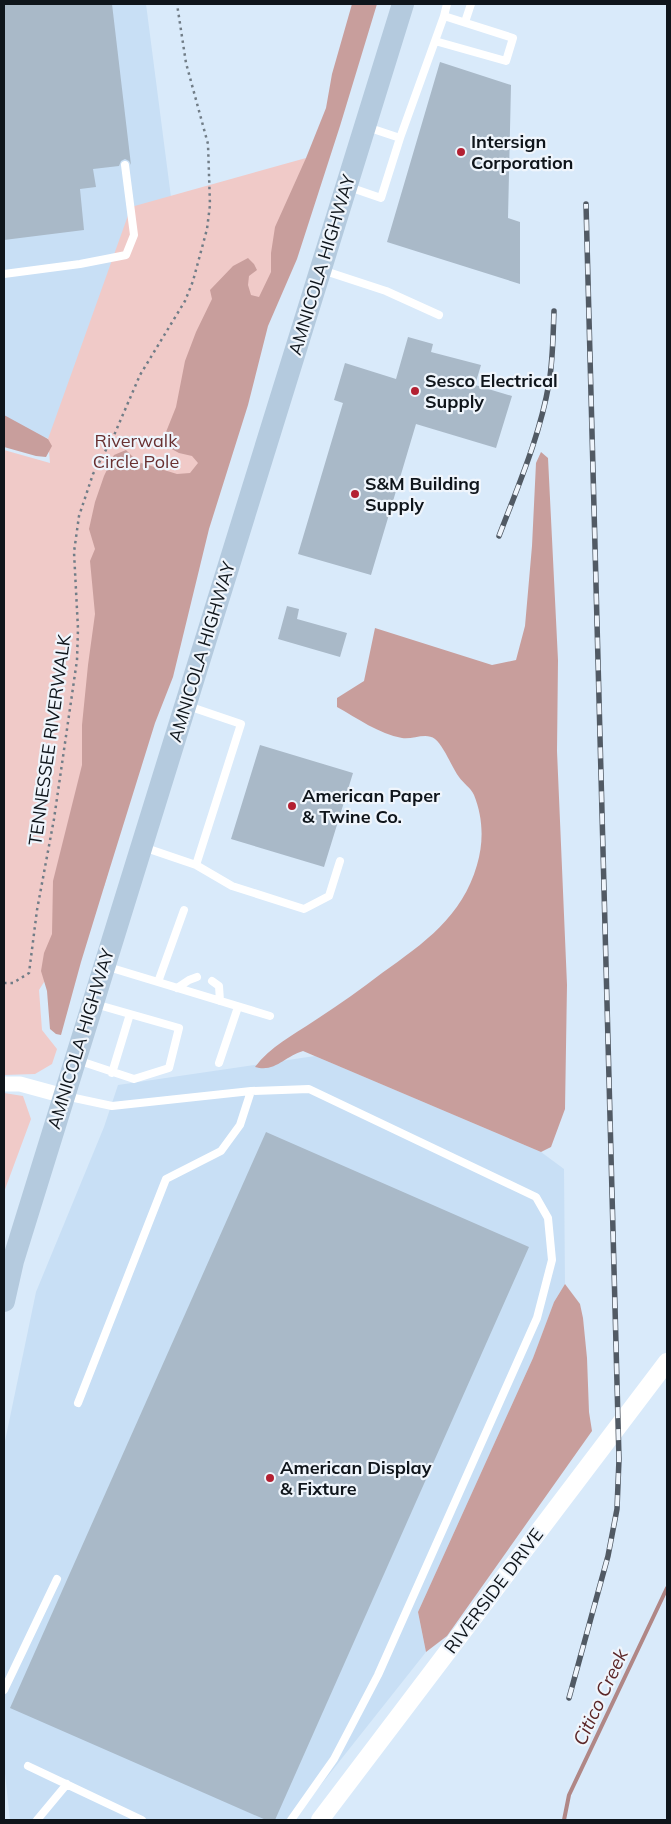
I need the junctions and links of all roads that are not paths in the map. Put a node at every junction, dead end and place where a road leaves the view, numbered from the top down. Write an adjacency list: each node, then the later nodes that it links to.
1 (403, 4): 7 (main road, AMNICOLA HIGHWAY)
2 (447, 4): 4 (lane)
3 (471, 4): 5 (lane)
4 (444, 16): 5 (lane); 6 (lane)
5 (465, 22): 6 (lane)
6 (435, 41): 8 (lane)
7 (365, 126): 8 (lane); 10 (main road, AMNICOLA HIGHWAY)
8 (400, 138): 10 (lane)
9 (125, 165): 12 (lane)
10 (346, 186): 11 (main road, AMNICOLA HIGHWAY)
11 (320, 270): 13 (lane); 14 (main road, AMNICOLA HIGHWAY)
12 (4, 274)
13 (439, 315)
14 (186, 705): 15 (main road, AMNICOLA HIGHWAY); 17 (lane)
15 (141, 846): 17 (lane); 19 (main road, AMNICOLA HIGHWAY)
16 (340, 861): 17 (lane)
17 (196, 865)
18 (184, 910): 22 (lane)
19 (104, 966): 22 (lane); 25 (main road, AMNICOLA HIGHWAY)
20 (197, 978): 23 (lane)
21 (212, 981): 24 (lane)
22 (158, 982): 23 (lane)
23 (177, 988): 24 (lane)
24 (220, 1001): 26 (lane)
25 (92, 1003): 27 (lane); 29 (main road, AMNICOLA HIGHWAY)
26 (238, 1007): 28 (lane); 30 (lane)
27 (130, 1014): 31 (lane); 31 (lane)
28 (270, 1016)
29 (75, 1060): 31 (lane); 34 (main road, AMNICOLA HIGHWAY)
30 (219, 1064)
31 (112, 1073)
32 (4, 1084): 34 (street)
33 (251, 1091): 34 (lane); 37 (lane); 44 (lane)
34 (64, 1096): 35 (main road, AMNICOLA HIGHWAY)
35 (4, 1301)
36 (667, 1362): 45 (street, RIVERSIDE DRIVE)
37 (78, 1403)
38 (57, 1579): 39 (lane)
39 (4, 1690)
40 (28, 1766): 41 (lane)
41 (66, 1784): 42 (lane); 43 (lane)
42 (37, 1820)
43 (142, 1820)
44 (291, 1820)
45 (320, 1820)

